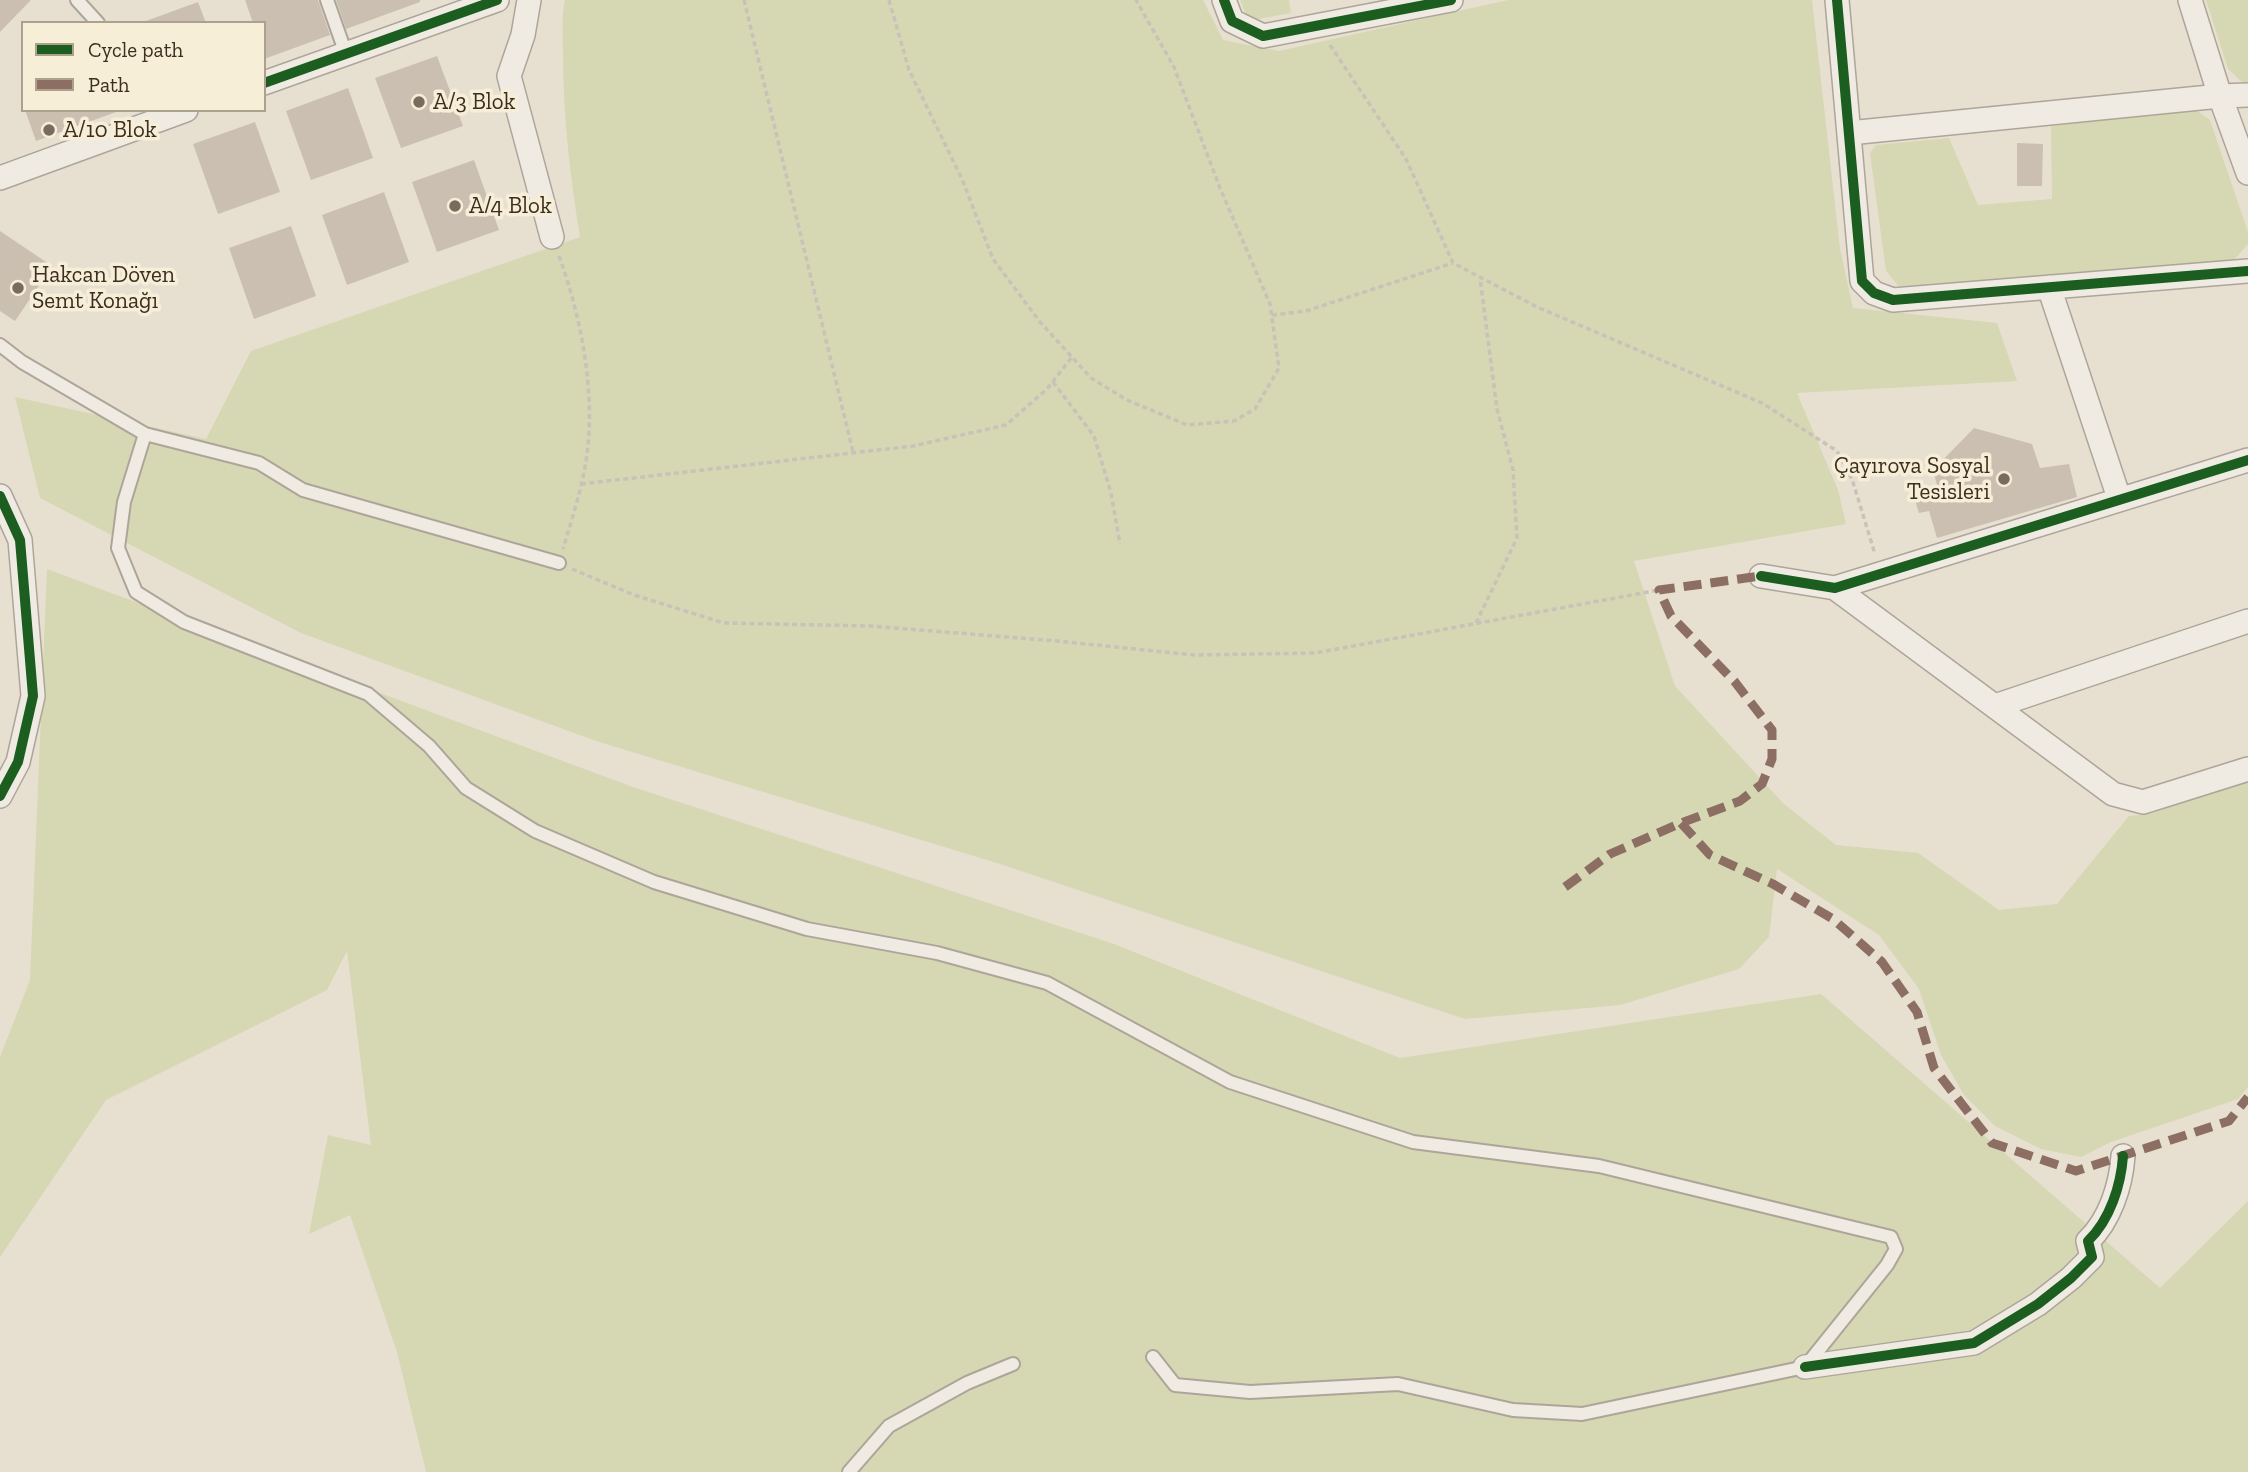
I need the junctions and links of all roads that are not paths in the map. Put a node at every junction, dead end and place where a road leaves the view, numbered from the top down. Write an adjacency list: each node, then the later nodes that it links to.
1 (77, 0): 9 (lane)
2 (327, 0): 10 (lane)
3 (497, 0): 10 (street)
4 (529, 0): 19 (street)
5 (1224, 0): 6 (street)
6 (1451, 0)
7 (1837, 0): 16 (street)
8 (2190, 0): 13 (street)
9 (96, 21)
10 (346, 54): 11 (street)
11 (266, 82)
12 (2248, 95): 13 (street)
13 (2220, 96): 16 (street); 17 (street)
14 (175, 112): 15 (street)
15 (146, 117): 18 (street)
16 (1849, 133): 21 (street)
17 (2248, 173)
18 (0, 178)
19 (552, 237)
20 (2248, 271): 21 (street)
21 (2049, 288): 26 (street)
22 (0, 345): 23 (lane)
23 (145, 434): 27 (lane); 37 (lane)
24 (2248, 460): 26 (street)
25 (0, 496): 33 (street)
26 (2119, 498): 29 (street)
27 (559, 563)
28 (1761, 576): 29 (street)
29 (1835, 588): 31 (street)
30 (2248, 621): 31 (street)
31 (1995, 706): 32 (street)
32 (2248, 769)
33 (0, 796)
34 (2123, 1156): 37 (street)
35 (1153, 1357): 37 (lane)
36 (1013, 1364): 38 (lane)
37 (1805, 1367)
38 (849, 1472)

